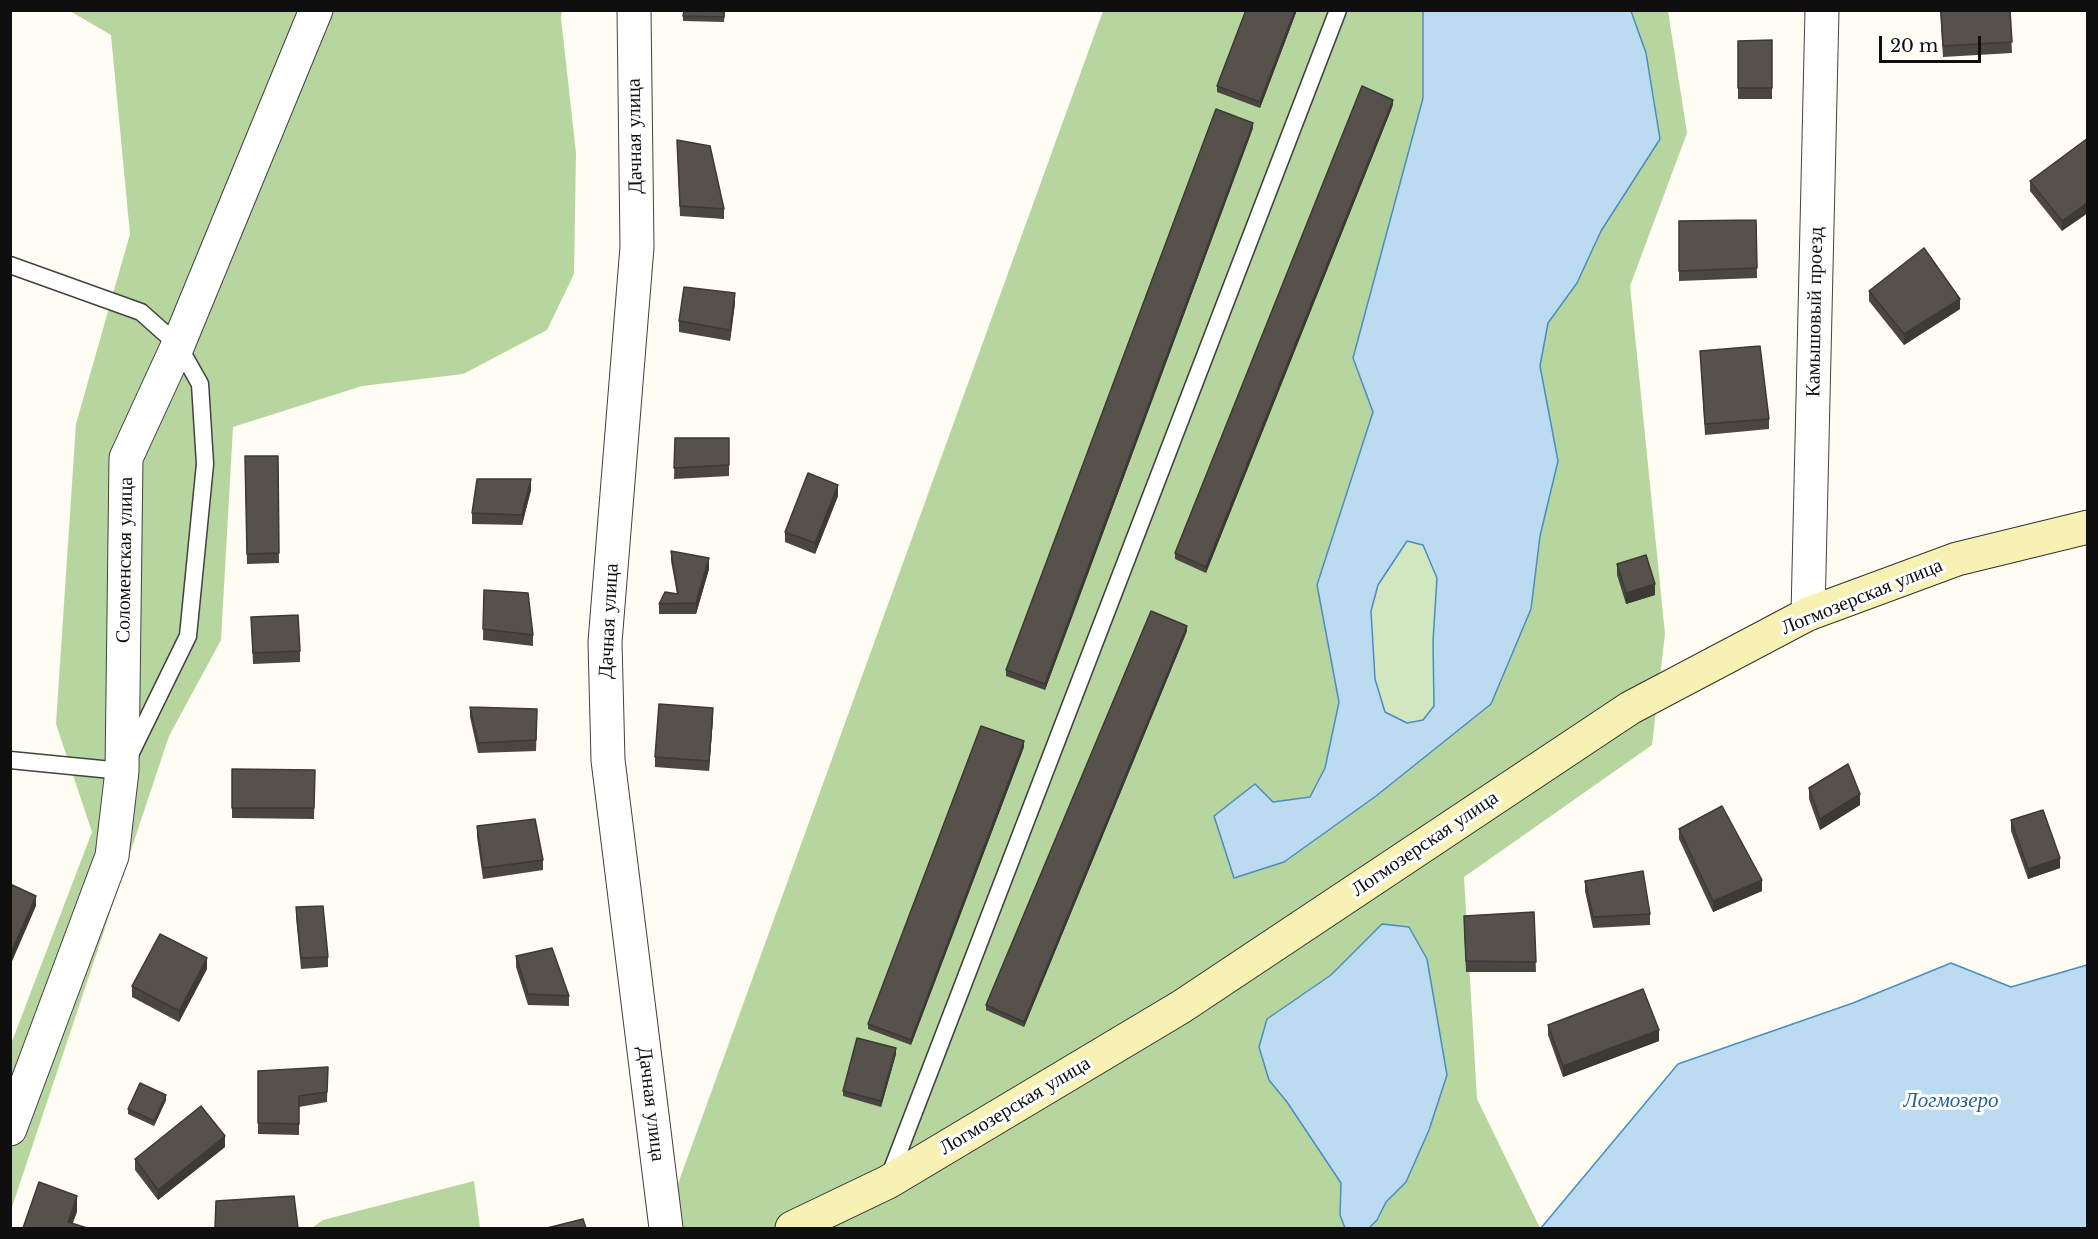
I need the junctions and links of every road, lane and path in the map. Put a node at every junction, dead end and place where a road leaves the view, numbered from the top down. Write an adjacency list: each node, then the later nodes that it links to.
1 (316, 10): 6 (street, Соломенская улица)
2 (634, 10): 13 (street, Дачная улица)
3 (1338, 10): 12 (lane)
4 (1822, 10): 8 (street, Камышовый проезд)
5 (10, 265): 6 (lane)
6 (178, 345): 10 (street, Соломенская улица); 10 (lane)
7 (2088, 527): 8 (street, Логмозерская улица)
8 (1808, 614): 12 (street, Логмозерская улица)
9 (10, 760): 10 (lane)
10 (122, 771): 11 (street, Соломенская улица)
11 (10, 1129)
12 (888, 1182): 14 (street, Логмозерская улица)
13 (666, 1228)
14 (792, 1228)

